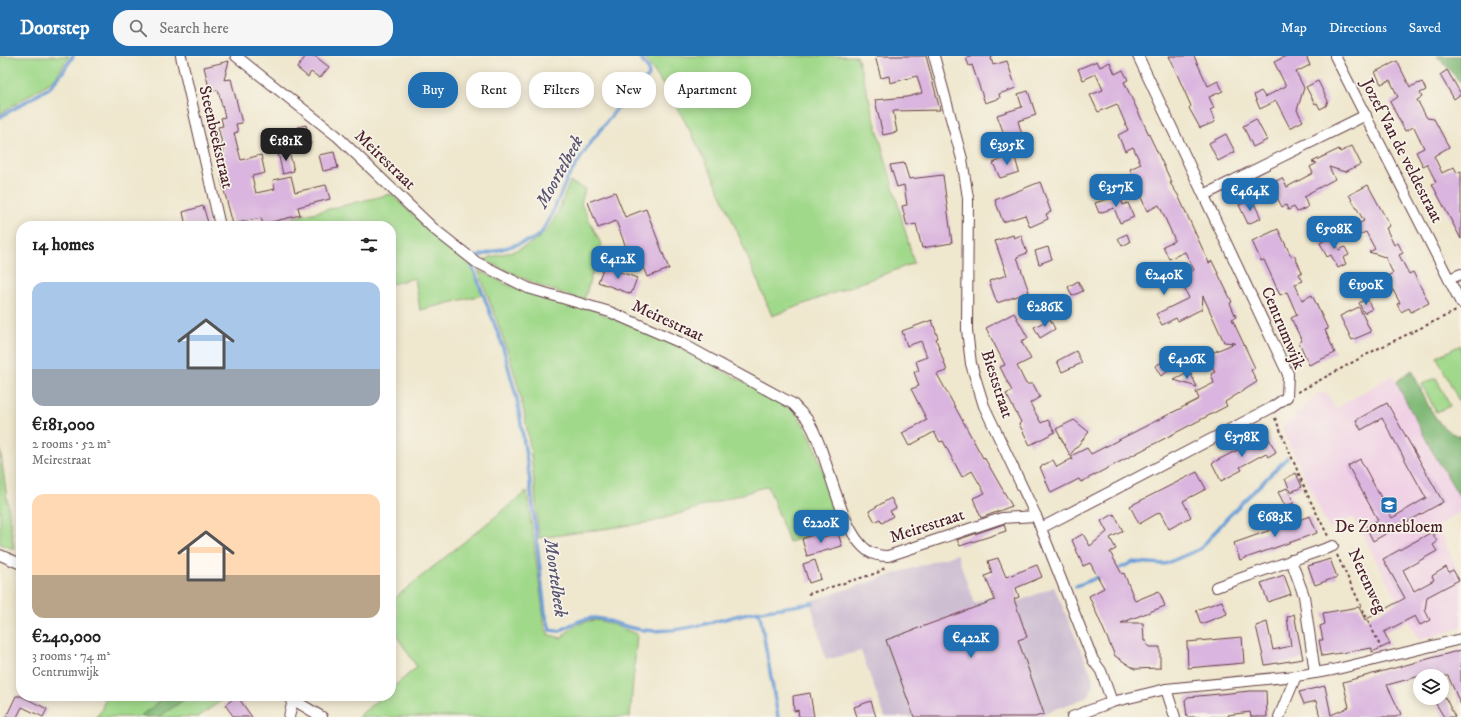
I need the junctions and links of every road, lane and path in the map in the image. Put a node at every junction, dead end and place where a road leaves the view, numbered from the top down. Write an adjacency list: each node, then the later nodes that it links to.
1 (181, 56): 8 (street, Steenbeekstraat)
2 (236, 56): 19 (street, Meirestraat)
3 (934, 56): 15 (street, Bieststraat)
4 (1138, 56): 7 (street, Centrumwijk)
5 (1335, 56): 6 (street, Jozef Van de veldestraat)
6 (1366, 115): 7 (street); 10 (street, Jozef Van de veldestraat)
7 (1204, 195): 13 (street, Centrumwijk)
8 (219, 221)
9 (1461, 274): 10 (street)
10 (1449, 279): 11 (street, Jozef Van de veldestraat)
11 (1461, 303)
12 (1461, 309): 13 (path)
13 (1287, 397): 14 (street, Centrumwijk)
14 (1271, 408): 16 (street, Centrumwijk); 17 (path, Nerenweg)
15 (1036, 516): 16 (street, Bieststraat); 19 (street, Meirestraat)
16 (1041, 528): 31 (street, Bieststraat)
17 (1332, 546): 20 (street); 25 (path, Nerenweg)
18 (0, 555): 21 (street)
19 (888, 556): 23 (path)
20 (1291, 560): 22 (street); 26 (street)
21 (16, 562)
22 (1216, 587)
23 (808, 594)
24 (1461, 639): 25 (street)
25 (1386, 658): 26 (street)
26 (1315, 673): 27 (street)
27 (1296, 676): 28 (street); 36 (street)
28 (1166, 689): 31 (street); 35 (street)
29 (290, 701): 32 (street)
30 (295, 701): 33 (street)
31 (1112, 702): 34 (street)
32 (289, 717)
33 (322, 717)
34 (1072, 717)
35 (1175, 717)
36 (1279, 717)

